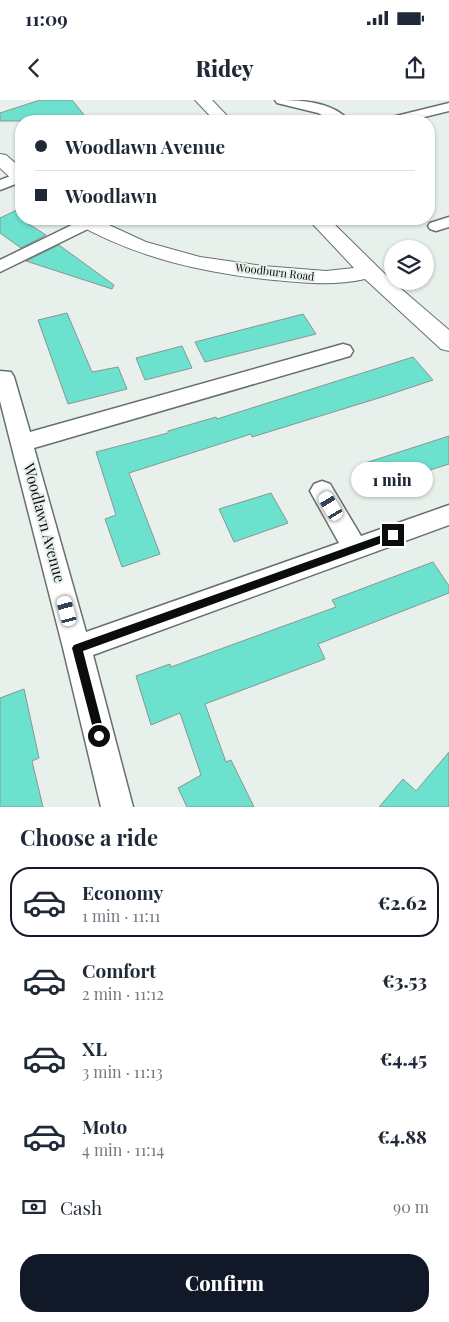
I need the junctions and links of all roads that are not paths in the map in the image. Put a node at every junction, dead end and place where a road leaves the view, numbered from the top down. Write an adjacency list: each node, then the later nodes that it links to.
1 (203, 100): 4 (street)
2 (282, 100): 5 (street)
3 (449, 107): 6 (street)
4 (218, 115)
5 (332, 115)
6 (417, 115)
7 (0, 159): 8 (street)
8 (15, 172)
9 (15, 179): 10 (street)
10 (0, 185)
11 (78, 225): 14 (street)
12 (92, 225): 15 (street, Woodburn Road)
13 (324, 225): 15 (street)
14 (0, 267)
15 (369, 271): 16 (street)
16 (449, 343)
17 (343, 351): 19 (street)
18 (0, 378): 19 (street, Woodlawn Avenue)
19 (22, 443): 23 (street, Woodlawn Avenue)
20 (322, 491): 22 (street)
21 (449, 515): 22 (street)
22 (356, 548): 23 (street)
23 (78, 648): 24 (street, Woodlawn Avenue)
24 (117, 807)

